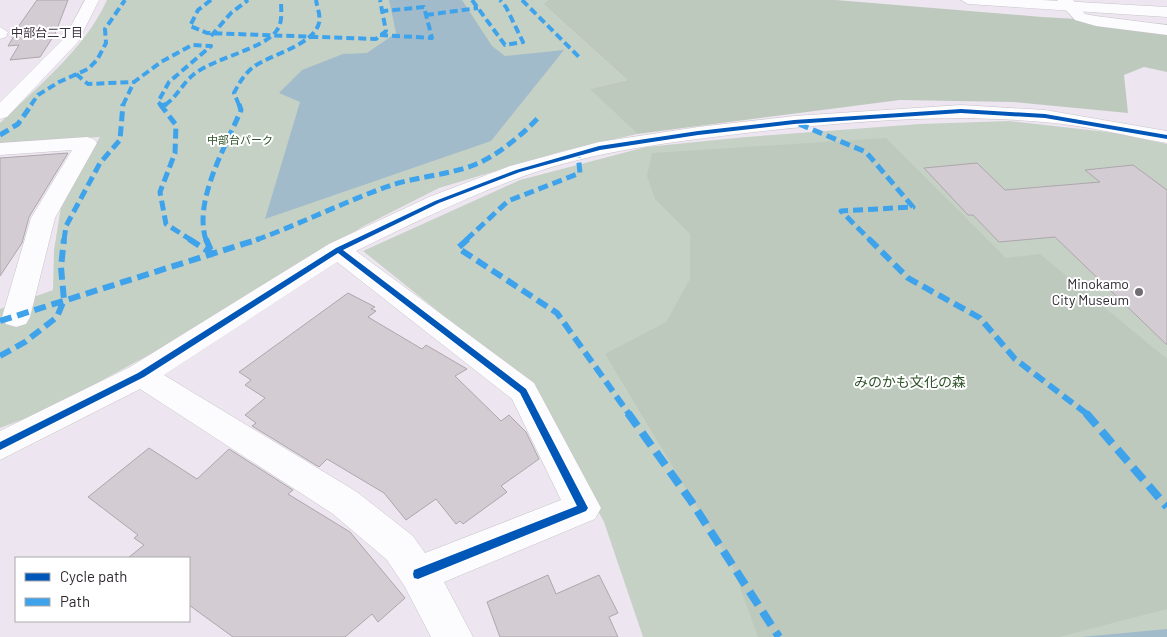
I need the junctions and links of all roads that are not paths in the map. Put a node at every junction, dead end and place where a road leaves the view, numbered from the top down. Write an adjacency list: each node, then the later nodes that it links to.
1 (92, 0): 6 (street)
2 (968, 0): 3 (street)
3 (1069, 4): 4 (street); 5 (street)
4 (1167, 12)
5 (1167, 30)
6 (0, 113)
7 (1167, 136): 9 (street)
8 (0, 149): 10 (street)
9 (338, 250): 11 (street); 13 (street)
10 (16, 317)
11 (142, 375): 12 (street); 13 (street)
12 (0, 446)
13 (418, 574): 14 (street)
14 (453, 637)

